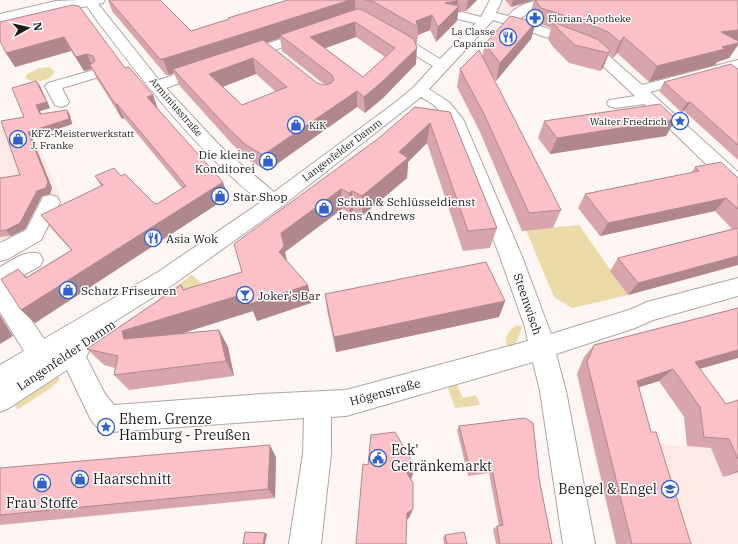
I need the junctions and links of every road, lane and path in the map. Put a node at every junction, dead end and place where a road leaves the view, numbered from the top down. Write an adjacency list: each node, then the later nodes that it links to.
1 (496, 0): 6 (street, Langenfelder Damm)
2 (542, 0): 7 (street)
3 (85, 2): 5 (street); 8 (street); 11 (street, Arminiusstraße)
4 (462, 16): 6 (street)
5 (0, 18)
6 (486, 18): 7 (street); 17 (street, Langenfelder Damm)
7 (512, 20): 21 (street)
8 (0, 26)
9 (377, 27): 17 (street)
10 (320, 30): 13 (street)
11 (117, 37): 12 (street); 14 (street, Arminiusstraße)
12 (102, 41)
13 (232, 60)
14 (136, 61): 18 (street); 20 (street, Arminiusstraße)
15 (737, 64): 21 (street)
16 (218, 65): 20 (street)
17 (442, 65): 23 (street, Langenfelder Damm)
18 (119, 66)
19 (94, 74): 24 (street)
20 (156, 86): 27 (street, Arminiusstraße)
21 (640, 92): 22 (street); 25 (street)
22 (614, 96)
23 (402, 98): 27 (street, Langenfelder Damm); 34 (street, Steenwisch)
24 (61, 102)
25 (738, 183)
26 (50, 202): 28 (street)
27 (274, 202): 33 (street, Langenfelder Damm)
28 (0, 253)
29 (32, 260): 30 (street)
30 (0, 278)
31 (738, 287): 34 (street, Högenstraße)
32 (0, 293): 35 (street)
33 (69, 347): 35 (street, Langenfelder Damm); 37 (street, Langenfelder Damm); 38 (street, Högenstraße)
34 (543, 348): 38 (street, Högenstraße); 40 (street, Steenwisch)
35 (41, 354): 36 (street, Langenfelder Damm)
36 (0, 379)
37 (0, 399)
38 (317, 405): 39 (street)
39 (305, 544)
40 (579, 544)

